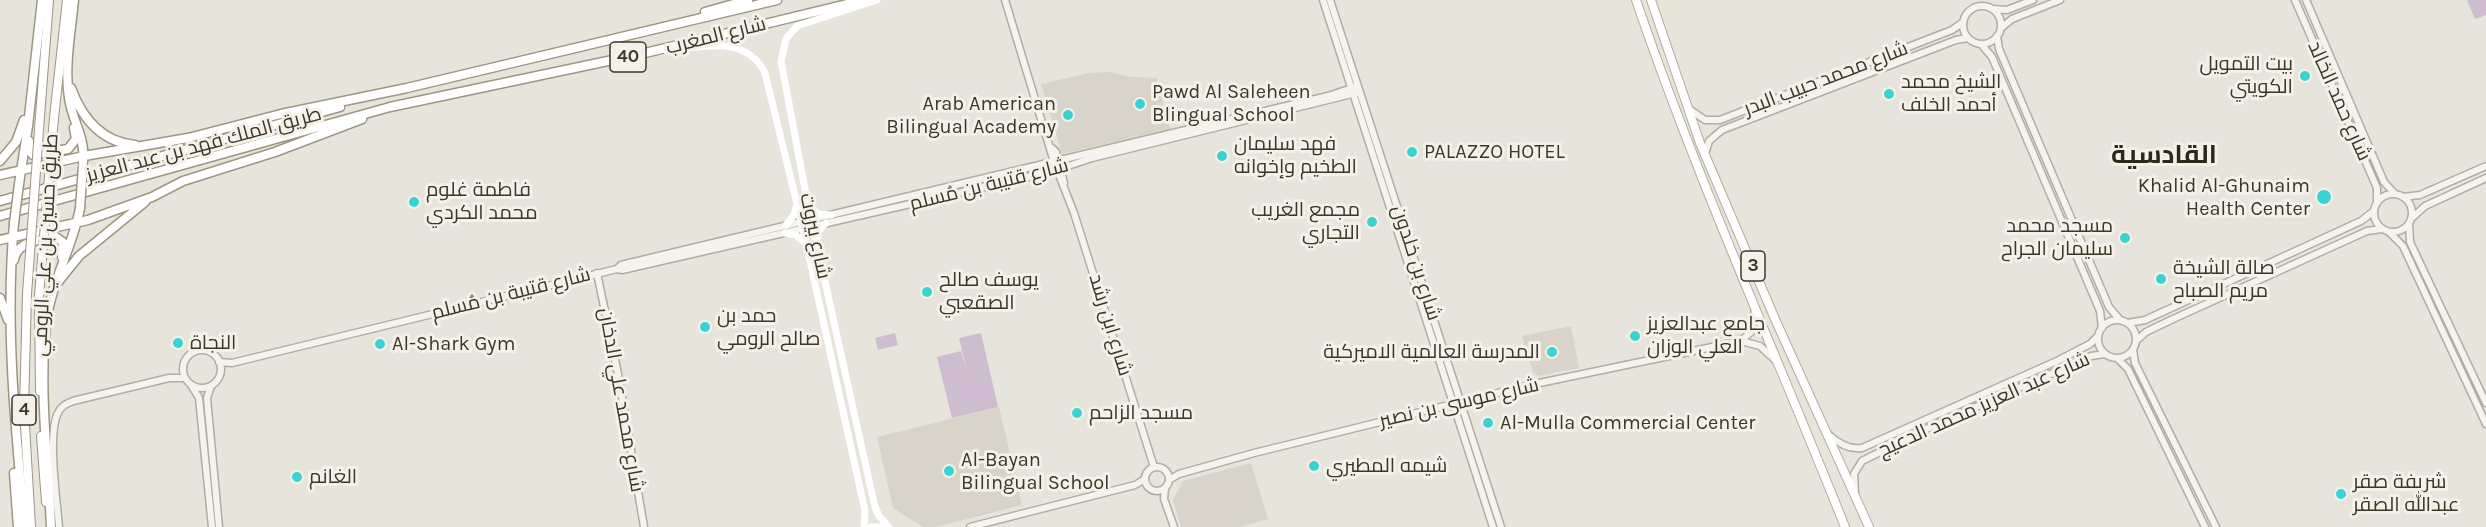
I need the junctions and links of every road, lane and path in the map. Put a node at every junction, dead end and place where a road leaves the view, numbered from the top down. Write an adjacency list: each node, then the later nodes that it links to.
1 (42, 0): 45 (highway)
2 (49, 0): 154 (main road, طريق حسين بن علي الرومي / 4, bridge)
3 (67, 0): 155 (main road, طريق حسين بن علي الرومي / 4, bridge)
4 (74, 0): 39 (highway)
5 (748, 0): 26 (highway)
6 (777, 0): 26 (highway, شارع المغرب / 40)
7 (864, 0): 31 (highway, شارع المغرب / 40)
8 (877, 0): 67 (main road, شارع بيروت)
9 (1005, 0): 56 (street, شارع ابن رشد)
10 (1323, 0): 42 (street, شارع بن خلدون)
11 (1330, 0): 42 (street, شارع بن خلدون)
12 (1636, 0): 94 (main road, 3)
13 (1651, 0): 49 (main road, 3)
14 (1968, 0): 22 (street)
15 (2033, 0): 21 (street)
16 (2057, 0): 23 (street)
17 (2295, 0): 37 (street, شارع حمد الخالد)
18 (2306, 0): 35 (street, شارع حمد الخالد)
19 (1982, 3): 20 (street); 22 (street)
20 (1993, 9): 21 (street); 25 (street)
21 (2010, 9): 23 (street)
22 (1969, 10): 24 (street)
23 (2012, 19): 25 (street)
24 (1962, 22): 27 (street); 32 (street, شارع محمد حبيب البدر)
25 (1999, 32): 28 (street); 29 (street)
26 (633, 35): 41 (highway, شارع المغرب / 40)
27 (1968, 38): 28 (street); 34 (street, شارع محمد حبيب البدر)
28 (1981, 44): 30 (street)
29 (1999, 49): 30 (street); 81 (street)
30 (1990, 53): 84 (street)
31 (641, 54): 47 (highway, شارع المغرب / 40); 65 (main road, شارع بيروت)
32 (1890, 54): 33 (street, شارع محمد حبيب البدر); 34 (street)
33 (1875, 60): 36 (street); 43 (street, شارع محمد حبيب البدر)
34 (1892, 65): 36 (street, شارع محمد حبيب البدر)
35 (2334, 66): 37 (street); 38 (street, شارع حمد الخالد)
36 (1880, 70): 46 (street, شارع محمد حبيب البدر)
37 (2325, 70): 40 (street, شارع حمد الخالد)
38 (2338, 76): 40 (street); 61 (street, شارع حمد الخالد)
39 (68, 78): 45 (highway); 52 (highway); 54 (highway)
40 (2330, 80): 66 (street, شارع حمد الخالد)
41 (407, 88): 52 (highway); 64 (highway, طريق الملك فهد بن عبد العزيز / 40)
42 (1356, 90): 56 (street, شارع قتيبة بن مُسلم); 124 (street, شارع بن خلدون)
43 (1788, 94): 44 (street, شارع محمد حبيب البدر); 46 (street)
44 (1775, 100): 48 (street); 50 (street, شارع محمد حبيب البدر)
45 (30, 103): 55 (highway); 58 (highway)
46 (1791, 103): 48 (street, شارع محمد حبيب البدر)
47 (390, 107): 62 (highway); 70 (highway, طريق الملك فهد بن عبد العزيز / 40)
48 (1777, 108): 51 (street, شارع محمد حبيب البدر)
49 (1689, 109): 50 (street, شارع محمد حبيب البدر); 53 (main road, 3)
50 (1720, 120): 51 (street)
51 (1722, 130): 53 (street, شارع محمد حبيب البدر)
52 (156, 144): 54 (highway)
53 (1705, 154): 131 (main road, 3)
54 (84, 156): 58 (highway); 72 (highway, bridge)
55 (0, 161)
56 (1058, 165): 69 (street, شارع قتيبة بن مُسلم); 75 (street, شارع قتيبة بن مُسلم); 136 (street, شارع ابن رشد)
57 (2486, 166): 63 (street)
58 (21, 170): 59 (highway); 82 (highway, bridge)
59 (0, 175)
60 (2486, 178): 73 (street)
61 (2395, 194): 63 (street); 66 (street)
62 (152, 197): 72 (highway); 92 (highway)
63 (2403, 197): 73 (street)
64 (0, 201)
65 (796, 201): 76 (main road, شارع بيروت); 77 (main road)
66 (2377, 202): 68 (street)
67 (808, 205): 69 (main road); 74 (main road, شارع بيروت)
68 (2374, 211): 71 (street); 78 (street)
69 (831, 215): 74 (street, شارع قتيبة بن مُسلم)
70 (0, 216)
71 (2361, 221): 79 (street); 96 (street)
72 (77, 222): 82 (highway); 89 (highway)
73 (2410, 222): 80 (street); 108 (street)
74 (812, 223): 75 (street, شارع قتيبة بن مُسلم); 76 (street, شارع قتيبة بن مُسلم); 85 (main road, شارع بيروت)
75 (826, 223): 85 (main road)
76 (802, 225): 77 (street, شارع قتيبة بن مُسلم); 86 (main road, شارع بيروت)
77 (786, 229): 86 (main road); 91 (street, شارع قتيبة بن مُسلم)
78 (2382, 229): 79 (street); 80 (street)
79 (2365, 232): 101 (street)
80 (2389, 232): 109 (street)
81 (2079, 236): 84 (street); 87 (street)
82 (13, 237): 83 (highway); 90 (highway)
83 (0, 240)
84 (2070, 241): 88 (street)
85 (816, 242): 119 (main road, شارع بيروت)
86 (806, 244): 122 (main road, شارع بيروت)
87 (2085, 250): 88 (street); 95 (street)
88 (2076, 254): 97 (street)
89 (60, 267): 90 (highway); 92 (highway)
90 (12, 273): 98 (highway)
91 (597, 273): 107 (street, شارع قتيبة بن مُسلم); 159 (street, شارع محمد علي الدخان)
92 (53, 290): 155 (highway)
93 (0, 298): 98 (highway)
94 (1755, 307): 100 (street); 105 (main road, 3)
95 (2120, 320): 96 (street); 97 (street)
96 (2128, 323): 101 (street)
97 (2102, 328): 99 (street)
98 (11, 330): 134 (highway)
99 (2098, 336): 103 (street); 111 (street, شارع عبد العزيز محمد الدعيج)
100 (1741, 341): 105 (street); 124 (street, شارع موسى بن نصير)
101 (2136, 341): 102 (street)
102 (2133, 350): 104 (street); 147 (street)
103 (2105, 354): 104 (street); 118 (street, شارع عبد العزيز محمد الدعيج)
104 (2117, 358): 149 (street)
105 (1776, 361): 167 (main road, 3)
106 (219, 362): 107 (street, شارع قتيبة بن مُسلم); 110 (street); 112 (street)
107 (232, 363): 112 (street, شارع قتيبة بن مُسلم)
108 (2468, 364): 109 (street); 113 (street)
109 (2459, 367): 117 (street)
110 (183, 368): 115 (street); 116 (street)
111 (2032, 371): 114 (street, شارع عبد العزيز محمد الدعيج); 118 (street)
112 (220, 373): 121 (street)
113 (2473, 375): 117 (street); 125 (street)
114 (2020, 377): 123 (street); 126 (street, شارع عبد العزيز محمد الدعيج)
115 (169, 378): 116 (street); 156 (street)
116 (185, 378): 120 (street)
117 (2464, 379): 128 (street)
118 (2035, 381): 123 (street, شارع عبد العزيز محمد الدعيج)
119 (847, 384): 122 (main road); 139 (main road, شارع بيروت)
120 (191, 385): 121 (street); 157 (street)
121 (211, 386): 158 (street)
122 (837, 386): 132 (main road, شارع بيروت)
123 (2024, 386): 129 (street, شارع عبد العزيز محمد الدعيج)
124 (1457, 403): 138 (street, شارع موسى بن نصير); 165 (street, شارع بن خلدون); 166 (street, شارع بن خلدون)
125 (2486, 403)
126 (1933, 415): 127 (street, شارع عبد العزيز محمد الدعيج); 129 (street)
127 (1920, 421): 130 (street); 133 (street, شارع عبد العزيز محمد الدعيج)
128 (2486, 424)
129 (1935, 425): 130 (street, شارع عبد العزيز محمد الدعيج)
130 (1924, 430): 135 (street, شارع عبد العزيز محمد الدعيج)
131 (1828, 435): 133 (street, شارع عبد العزيز محمد الدعيج); 146 (main road, 3)
132 (849, 441): 139 (main road); 160 (main road, شارع بيروت)
133 (1865, 447): 135 (street)
134 (18, 448): 152 (highway); 153 (highway)
135 (1870, 457): 146 (street, شارع عبد العزيز محمد الدعيج)
136 (1154, 467): 137 (street); 140 (street)
137 (1167, 472): 138 (street, شارع موسى بن نصير); 141 (street)
138 (1179, 474): 141 (street, شارع موسى بن نصير)
139 (869, 479): 162 (main road, شارع بيروت)
140 (1145, 479): 142 (street); 143 (street)
141 (1169, 480): 144 (street)
142 (1135, 486): 143 (street); 163 (street)
143 (1148, 487): 145 (street)
144 (1166, 488): 145 (street); 148 (street)
145 (1156, 491): 148 (street)
146 (1855, 493): 168 (main road, 3)
147 (2201, 496): 149 (street); 150 (street)
148 (1164, 499): 164 (street)
149 (2193, 501): 151 (street)
150 (2209, 512): 151 (street); 170 (street)
151 (2199, 514): 169 (street)
152 (18, 527)
153 (25, 527)
154 (31, 527)
155 (50, 527)
156 (59, 527)
157 (212, 527)
158 (219, 527)
159 (644, 527)
160 (864, 527)
161 (871, 527): 162 (main road)
162 (888, 527)
163 (969, 527)
164 (1174, 527)
165 (1493, 527)
166 (1501, 527)
167 (1845, 527)
168 (1869, 527)
169 (2205, 527)
170 (2216, 527)

